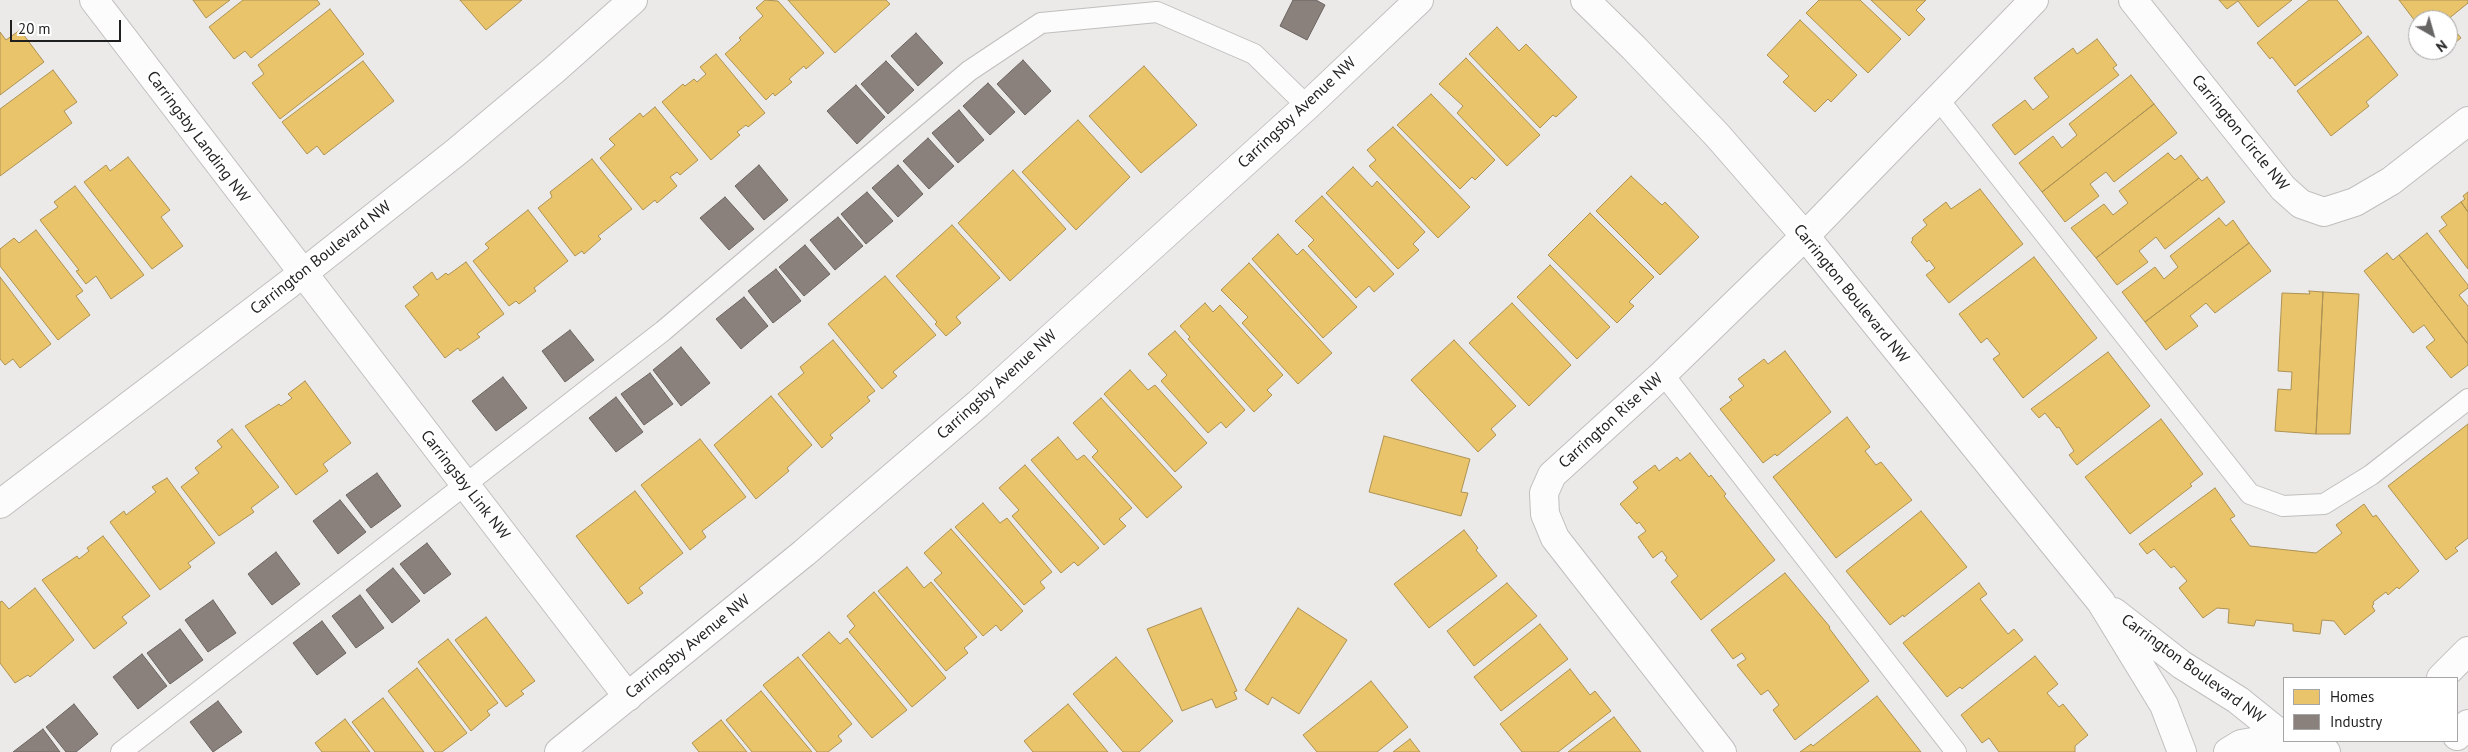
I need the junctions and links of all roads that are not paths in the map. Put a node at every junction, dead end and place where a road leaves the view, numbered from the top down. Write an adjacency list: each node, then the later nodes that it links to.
1 (94, 0): 11 (street, Carringsby Landing NW)
2 (633, 0): 11 (street, Carrington Boulevard NW)
3 (1419, 0): 8 (street, Carringsby Avenue NW)
4 (1585, 0): 10 (street, Carrington Boulevard NW)
5 (2034, 0): 7 (street)
6 (2134, 0): 9 (street, Carrington Circle NW)
7 (1939, 100): 10 (street); 13 (lane)
8 (1307, 106): 14 (lane); 19 (street, Carringsby Avenue NW)
9 (2468, 121)
10 (1805, 236): 12 (street, Carrington Rise NW); 16 (street, Carrington Boulevard NW)
11 (302, 274): 14 (street, Carringsby Link NW); 15 (street, Carrington Boulevard NW)
12 (1663, 374): 28 (street, Carrington Rise NW); 29 (lane)
13 (2468, 399)
14 (465, 485): 19 (street, Carringsby Link NW); 26 (lane)
15 (0, 504)
16 (2101, 602): 22 (street, Carrington Boulevard NW); 30 (street, Carrington Boulevard NW)
17 (2468, 651): 18 (street)
18 (2442, 677)
19 (628, 697): 27 (street, Carringsby Avenue NW)
20 (2468, 724): 21 (street)
21 (2458, 735)
22 (2283, 737)
23 (2283, 738): 31 (street)
24 (2302, 742): 32 (street)
25 (2451, 742): 33 (street)
26 (121, 752)
27 (560, 752)
28 (1722, 752)
29 (1956, 752)
30 (2182, 752)
31 (2228, 752)
32 (2326, 752)
33 (2442, 752)

